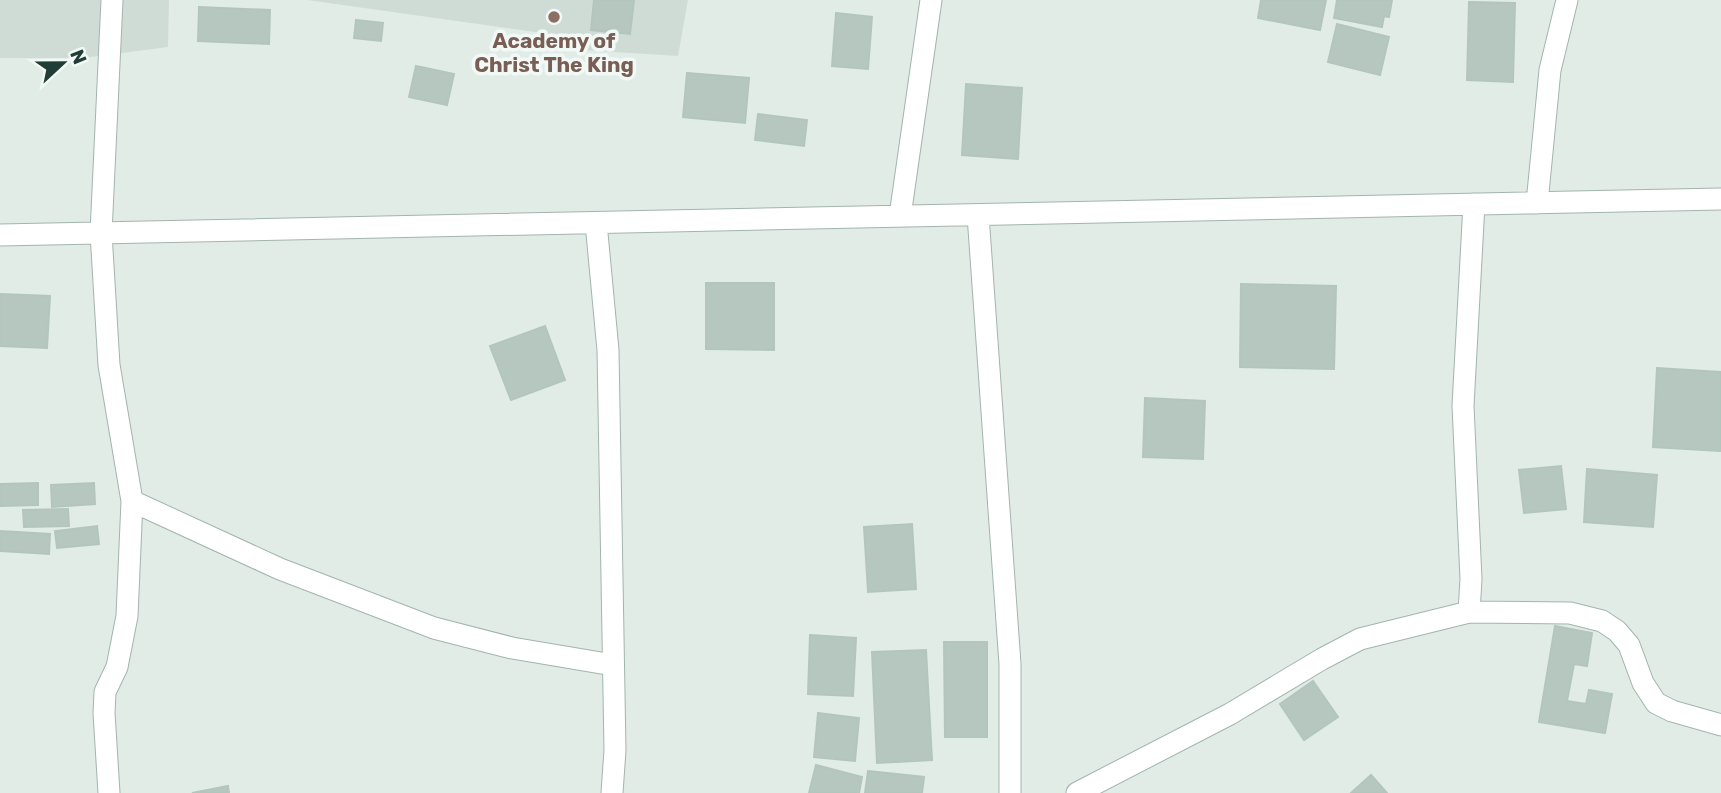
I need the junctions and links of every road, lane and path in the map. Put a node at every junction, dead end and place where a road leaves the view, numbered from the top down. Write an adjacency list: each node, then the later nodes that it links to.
1 (112, 0): 10 (street)
2 (930, 0): 8 (street)
3 (1567, 0): 5 (street)
4 (1721, 199): 5 (street)
5 (1537, 203): 6 (street)
6 (1475, 204): 7 (street); 13 (street)
7 (978, 215): 8 (street); 18 (street)
8 (900, 216): 9 (street)
9 (596, 223): 10 (street); 14 (street)
10 (101, 233): 11 (street); 12 (street)
11 (0, 235)
12 (132, 502): 14 (street); 16 (street)
13 (1469, 612): 15 (street); 19 (street)
14 (613, 666): 17 (street)
15 (1721, 725)
16 (109, 793)
17 (612, 793)
18 (1010, 793)
19 (1077, 793)

